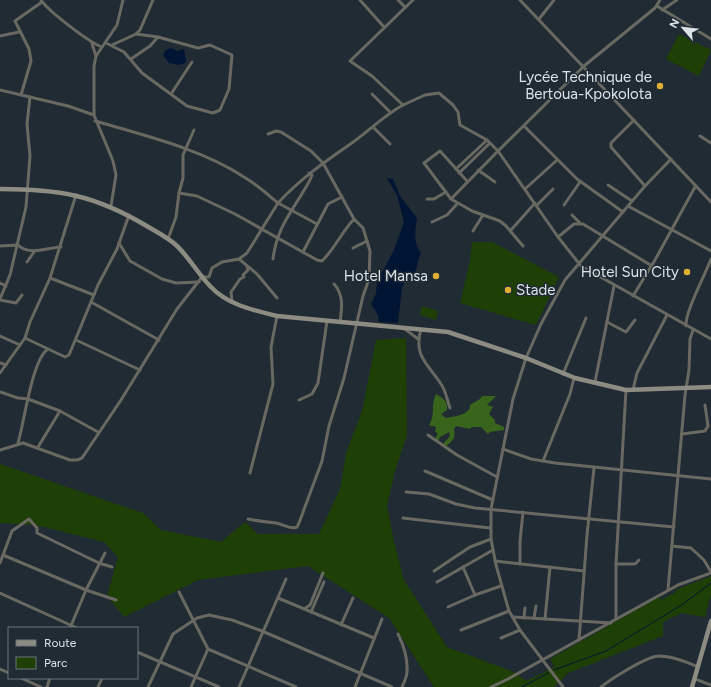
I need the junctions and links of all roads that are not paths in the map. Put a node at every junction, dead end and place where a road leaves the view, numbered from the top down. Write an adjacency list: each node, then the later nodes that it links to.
1 (123, 0): 21 (street)
2 (152, 0): 17 (street)
3 (360, 0): 15 (street)
4 (398, 0): 12 (street)
5 (413, 0): 12 (street)
6 (520, 0): 14 (street)
7 (554, 0): 14 (street)
8 (660, 0): 11 (street)
9 (677, 0): 13 (street)
10 (42, 1): 16 (street); 22 (street)
11 (657, 6): 13 (street); 28 (street)
12 (405, 8): 15 (street)
13 (662, 10): 20 (street)
14 (539, 20): 28 (street)
15 (384, 27): 34 (street)
16 (19, 32): 18 (street); 32 (street)
17 (136, 34): 19 (street); 23 (street)
18 (0, 36)
19 (158, 37): 26 (street); 30 (street)
20 (711, 39)
21 (106, 43): 23 (street); 24 (street)
22 (92, 44): 24 (street); 25 (street)
23 (112, 45): 26 (street)
24 (102, 47): 25 (street)
25 (96, 56): 36 (street)
26 (131, 58): 30 (street)
27 (192, 62): 30 (street)
28 (584, 66): 37 (street); 40 (street)
29 (0, 90): 32 (street)
30 (171, 94)
31 (372, 94): 35 (street)
32 (21, 95): 33 (street)
33 (30, 97): 36 (street); 64 (street)
34 (403, 105): 35 (street); 44 (street)
35 (390, 112): 39 (street)
36 (94, 115): 38 (street)
37 (634, 120): 50 (street); 61 (street)
38 (95, 121): 48 (street); 79 (street)
39 (373, 127): 47 (street); 52 (street)
40 (525, 127): 49 (street); 51 (street)
41 (194, 130): 48 (street)
42 (268, 134): 52 (street)
43 (700, 136): 46 (street)
44 (487, 140): 45 (street); 53 (street)
45 (490, 143): 49 (street); 56 (street)
46 (711, 143)
47 (390, 144)
48 (185, 150): 68 (street); 75 (street)
49 (498, 151): 54 (street); 65 (street)
50 (671, 159): 61 (street); 62 (street)
51 (556, 161): 59 (street); 65 (street)
52 (323, 162): 55 (street); 70 (street)
53 (456, 169): 56 (street); 67 (street)
54 (478, 170): 57 (street); 58 (street)
55 (309, 173): 75 (street); 81 (street)
56 (459, 173): 57 (street)
57 (467, 181): 72 (street)
58 (495, 182)
59 (580, 182): 78 (street); 82 (street)
60 (608, 185): 73 (street)
61 (645, 186): 73 (street)
62 (695, 187): 74 (street); 90 (street)
63 (0, 189): 64 (main road)
64 (26, 189): 69 (main road); 100 (street)
65 (525, 189): 77 (street)
66 (553, 189): 77 (street)
67 (446, 192): 71 (street); 72 (street)
68 (179, 193): 91 (street); 97 (street)
69 (76, 195): 79 (main road); 103 (street)
70 (342, 197): 86 (street); 89 (street)
71 (427, 199)
72 (451, 199): 76 (street)
73 (632, 201): 80 (street)
74 (711, 202)
75 (278, 203): 81 (street); 91 (street)
76 (456, 204): 84 (street); 87 (street)
77 (536, 204): 92 (street); 94 (street)
78 (564, 205)
79 (111, 206): 83 (main road)
80 (628, 206): 82 (street); 90 (street)
81 (291, 210): 89 (street); 96 (street)
82 (623, 212): 95 (street)
83 (129, 215): 97 (main road); 99 (street)
84 (483, 215): 92 (street); 93 (street)
85 (572, 215): 88 (street)
86 (354, 219): 98 (street); 107 (street)
87 (432, 222)
88 (580, 223): 94 (street); 95 (street)
89 (317, 224): 107 (street)
90 (671, 229): 105 (street); 114 (street)
91 (262, 230): 96 (street); 108 (street)
92 (510, 230): 102 (street)
93 (473, 231)
94 (558, 237): 112 (street)
95 (601, 237): 112 (street); 114 (street)
96 (276, 238): 107 (street); 109 (street)
97 (168, 239): 115 (main road)
98 (367, 241): 104 (street); 136 (street)
99 (119, 243): 117 (street); 123 (street)
100 (18, 245): 101 (street); 106 (street); 120 (street)
101 (0, 246)
102 (523, 246)
103 (61, 247): 106 (street); 116 (street)
104 (353, 248)
105 (711, 251)
106 (34, 252): 111 (street)
107 (302, 252)
108 (240, 259): 113 (street); 115 (street)
109 (273, 259)
110 (711, 259): 137 (street)
111 (27, 262)
112 (578, 263): 121 (street); 149 (street)
113 (245, 264): 125 (street); 128 (street)
114 (652, 266): 124 (street)
115 (202, 277): 117 (street); 128 (main road)
116 (50, 278): 123 (street); 142 (street)
117 (199, 282): 146 (street)
118 (0, 283): 120 (street)
119 (334, 284): 134 (street)
120 (6, 286): 126 (street)
121 (614, 286): 124 (street); 135 (street)
122 (22, 295): 126 (street)
123 (94, 295): 127 (street)
124 (633, 296): 129 (street)
125 (277, 298)
126 (0, 299)
127 (91, 302): 145 (street); 146 (street)
128 (232, 302): 130 (main road)
129 (667, 315): 137 (street); 160 (street)
130 (277, 316): 133 (main road); 178 (street)
131 (586, 318): 154 (street)
132 (635, 320): 135 (street)
133 (327, 321): 134 (main road); 163 (street)
134 (340, 322): 136 (main road)
135 (607, 322): 156 (street)
136 (358, 324): 138 (main road); 187 (street)
137 (686, 326): 140 (street)
138 (403, 327): 139 (main road); 143 (street)
139 (421, 329): 143 (street); 149 (main road)
140 (692, 330): 144 (street); 158 (street)
141 (0, 336): 147 (street)
142 (25, 338): 147 (street); 148 (street)
143 (418, 339): 165 (street)
144 (711, 339)
145 (76, 340): 148 (street); 152 (street)
146 (159, 340): 152 (street)
147 (20, 345): 151 (street)
148 (48, 349): 162 (street)
149 (526, 358): 154 (main road); 172 (street)
150 (0, 363): 151 (street)
151 (6, 365): 153 (street)
152 (140, 370): 167 (street)
153 (0, 373)
154 (563, 374): 155 (main road)
155 (574, 378): 156 (main road); 174 (street)
156 (595, 382): 159 (main road)
157 (711, 386): 158 (main road)
158 (686, 389): 160 (main road); 168 (street)
159 (626, 390): 160 (main road); 176 (street)
160 (633, 390)
161 (0, 392): 162 (street)
162 (28, 399): 166 (street); 170 (street)
163 (299, 400)
164 (705, 405): 168 (street)
165 (450, 408)
166 (60, 411): 167 (street); 171 (street)
167 (98, 432): 171 (street)
168 (682, 434): 179 (street)
169 (428, 435): 180 (street)
170 (18, 443): 171 (street); 173 (street)
171 (38, 447)
172 (503, 449): 174 (street); 180 (street)
173 (0, 450)
174 (543, 461): 175 (street)
175 (594, 468): 176 (street); 188 (street)
176 (622, 469): 179 (street); 189 (street)
177 (426, 471): 183 (street)
178 (250, 473)
179 (678, 476): 181 (street); 190 (street)
180 (498, 477): 183 (street)
181 (711, 479)
182 (406, 492): 184 (street)
183 (493, 500): 184 (street)
184 (491, 510): 185 (street); 191 (street)
185 (523, 512): 188 (street); 201 (street)
186 (403, 518): 191 (street)
187 (248, 519)
188 (589, 519): 189 (street); 207 (street)
189 (619, 522): 190 (street); 202 (street)
190 (674, 527): 193 (street)
191 (490, 528): 192 (street)
192 (491, 540): 194 (street); 206 (street)
193 (672, 546): 209 (street); 215 (street)
194 (493, 550): 198 (street); 204 (street)
195 (105, 553): 200 (street)
196 (3, 554): 199 (street); 200 (street); 214 (street)
197 (639, 560): 202 (street)
198 (495, 561): 201 (street); 213 (street)
199 (0, 563)
200 (99, 563): 203 (street); 214 (street)
201 (520, 564): 205 (street)
202 (616, 564): 231 (street)
203 (112, 567)
204 (463, 567): 212 (street); 218 (street)
205 (550, 567): 207 (street); 233 (street)
206 (434, 571)
207 (584, 571): 235 (street)
208 (323, 573): 225 (street)
209 (711, 573): 215 (street)
210 (286, 579): 219 (street)
211 (324, 582): 227 (street)
212 (437, 582)
213 (501, 586): 218 (street); 226 (street)
214 (86, 590): 221 (street); 239 (street)
215 (668, 590): 231 (street)
216 (179, 592): 234 (street)
217 (0, 593): 239 (street)
218 (475, 595): 223 (street)
219 (278, 598): 225 (street); 242 (street)
220 (353, 598): 238 (street)
221 (116, 600)
222 (536, 606): 230 (street)
223 (448, 607)
224 (525, 608): 229 (street)
225 (304, 609): 227 (street)
226 (509, 611): 228 (street); 240 (street)
227 (311, 612): 238 (street)
228 (512, 617): 229 (street); 241 (street)
229 (524, 618): 230 (street)
230 (534, 618): 233 (street)
231 (616, 618): 237 (street)
232 (382, 619): 244 (street)
233 (545, 619): 235 (street)
234 (193, 620): 242 (street); 247 (street); 250 (street)
235 (580, 621): 237 (street); 246 (street)
236 (711, 621): 252 (main road)
237 (610, 623): 246 (street)
238 (341, 625): 244 (street)
239 (70, 627)
240 (461, 630)
241 (520, 630): 245 (street); 249 (street)
242 (262, 631): 251 (street); 253 (street)
243 (398, 634): 266 (street)
244 (374, 638): 253 (street)
245 (501, 638)
246 (579, 640): 249 (street)
247 (208, 650): 251 (street); 254 (street)
248 (138, 652): 250 (street)
249 (543, 660): 267 (street); 268 (street)
250 (160, 662): 254 (street); 259 (street)
251 (247, 666): 262 (street); 263 (street)
252 (698, 667): 256 (main road); 269 (street)
253 (360, 674): 264 (street); 265 (street)
254 (196, 678): 260 (street); 261 (street)
255 (23, 679): 258 (street)
256 (695, 679): 257 (street); 270 (main road)
257 (711, 685)
258 (41, 687)
259 (148, 687)
260 (192, 687)
261 (219, 687)
262 (239, 687)
263 (296, 687)
264 (355, 687)
265 (392, 687)
266 (402, 687)
267 (491, 687)
268 (563, 687)
269 (601, 687)
270 (692, 687)

